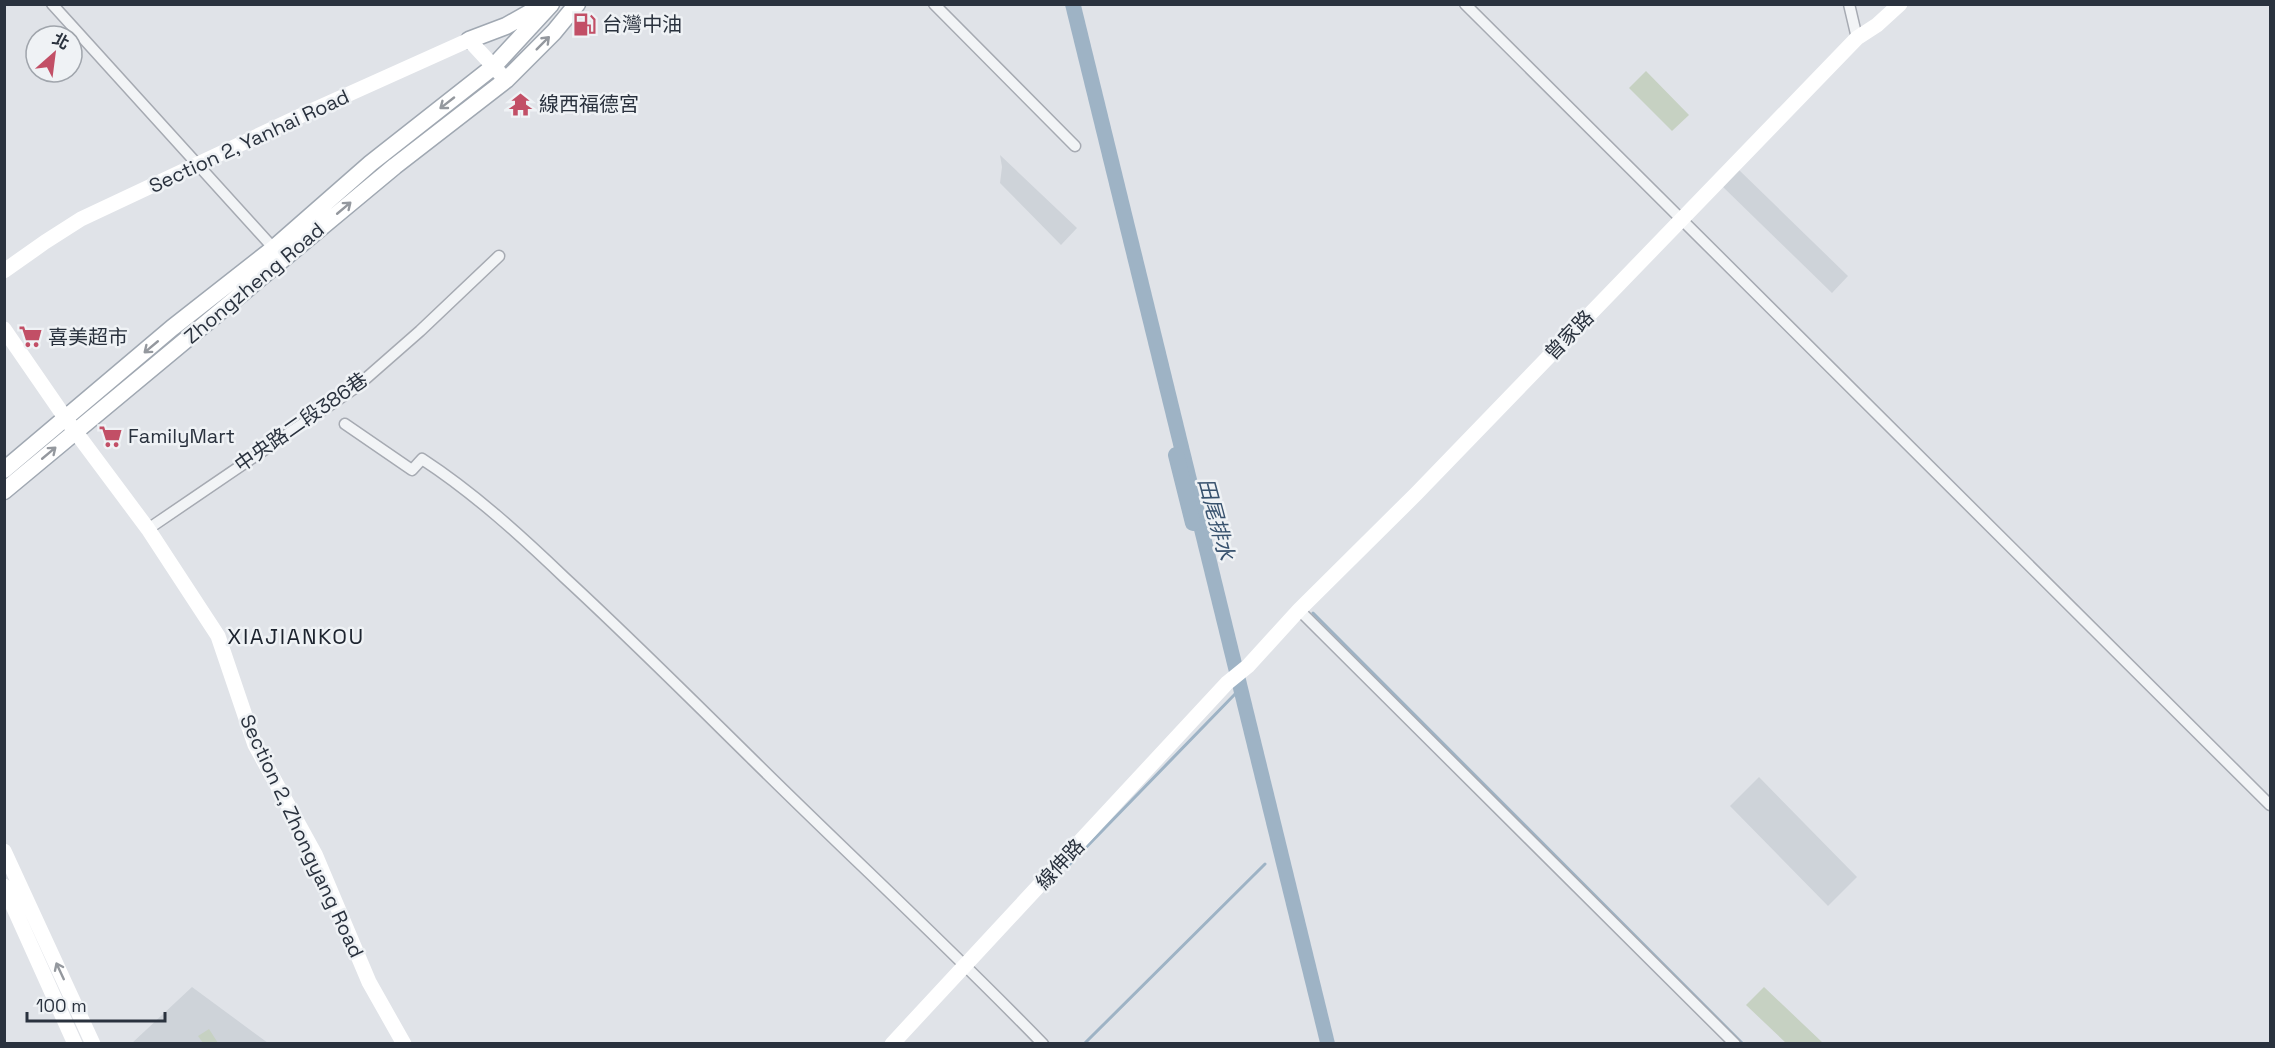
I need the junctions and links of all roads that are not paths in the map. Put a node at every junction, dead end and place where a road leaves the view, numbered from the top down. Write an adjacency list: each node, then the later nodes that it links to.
1 (52, 4): 14 (street)
2 (546, 4): 9 (main road)
3 (551, 4): 11 (main road)
4 (578, 4): 12 (main road, one-way to 4)
5 (933, 4): 13 (street)
6 (1465, 4): 15 (street)
7 (1849, 4): 10 (street)
8 (1900, 4): 10 (street, 曾家路)
9 (469, 40): 11 (street); 14 (street, Section 2, Yanhai Road)
10 (1854, 41): 15 (street, 曾家路)
11 (493, 67): 12 (street); 16 (main road, Zhongzheng Road, one-way to 16)
12 (506, 80): 16 (main road, Zhongzheng Road, one-way to 12)
13 (1075, 146)
14 (197, 165): 16 (street); 18 (street, Section 2, Yanhai Road)
15 (1682, 219): 25 (street, 曾家路); 27 (street)
16 (278, 254): 21 (main road, Zhongzheng Road)
17 (499, 256): 24 (street, 中央路二段386巷)
18 (4, 271)
19 (4, 329): 21 (street, Section 2, Zhongyang Road)
20 (345, 424): 30 (street)
21 (70, 425): 22 (main road, Zhongzheng Road); 23 (main road, Zhongzheng Road, one-way to 21); 24 (street, Section 2, Zhongyang Road)
22 (4, 470)
23 (4, 491)
24 (148, 529): 33 (street, Section 2, Zhongyang Road)
25 (1299, 610): 26 (street, 曾家路); 36 (street)
26 (1242, 670): 30 (street, 線伸路)
27 (2271, 805)
28 (4, 851): 32 (street, one-way to 28)
29 (4, 886): 31 (street)
30 (966, 964): 34 (street, 線伸路); 35 (street)
31 (75, 1044)
32 (93, 1044)
33 (404, 1044)
34 (892, 1044)
35 (1043, 1044)
36 (1734, 1044)

